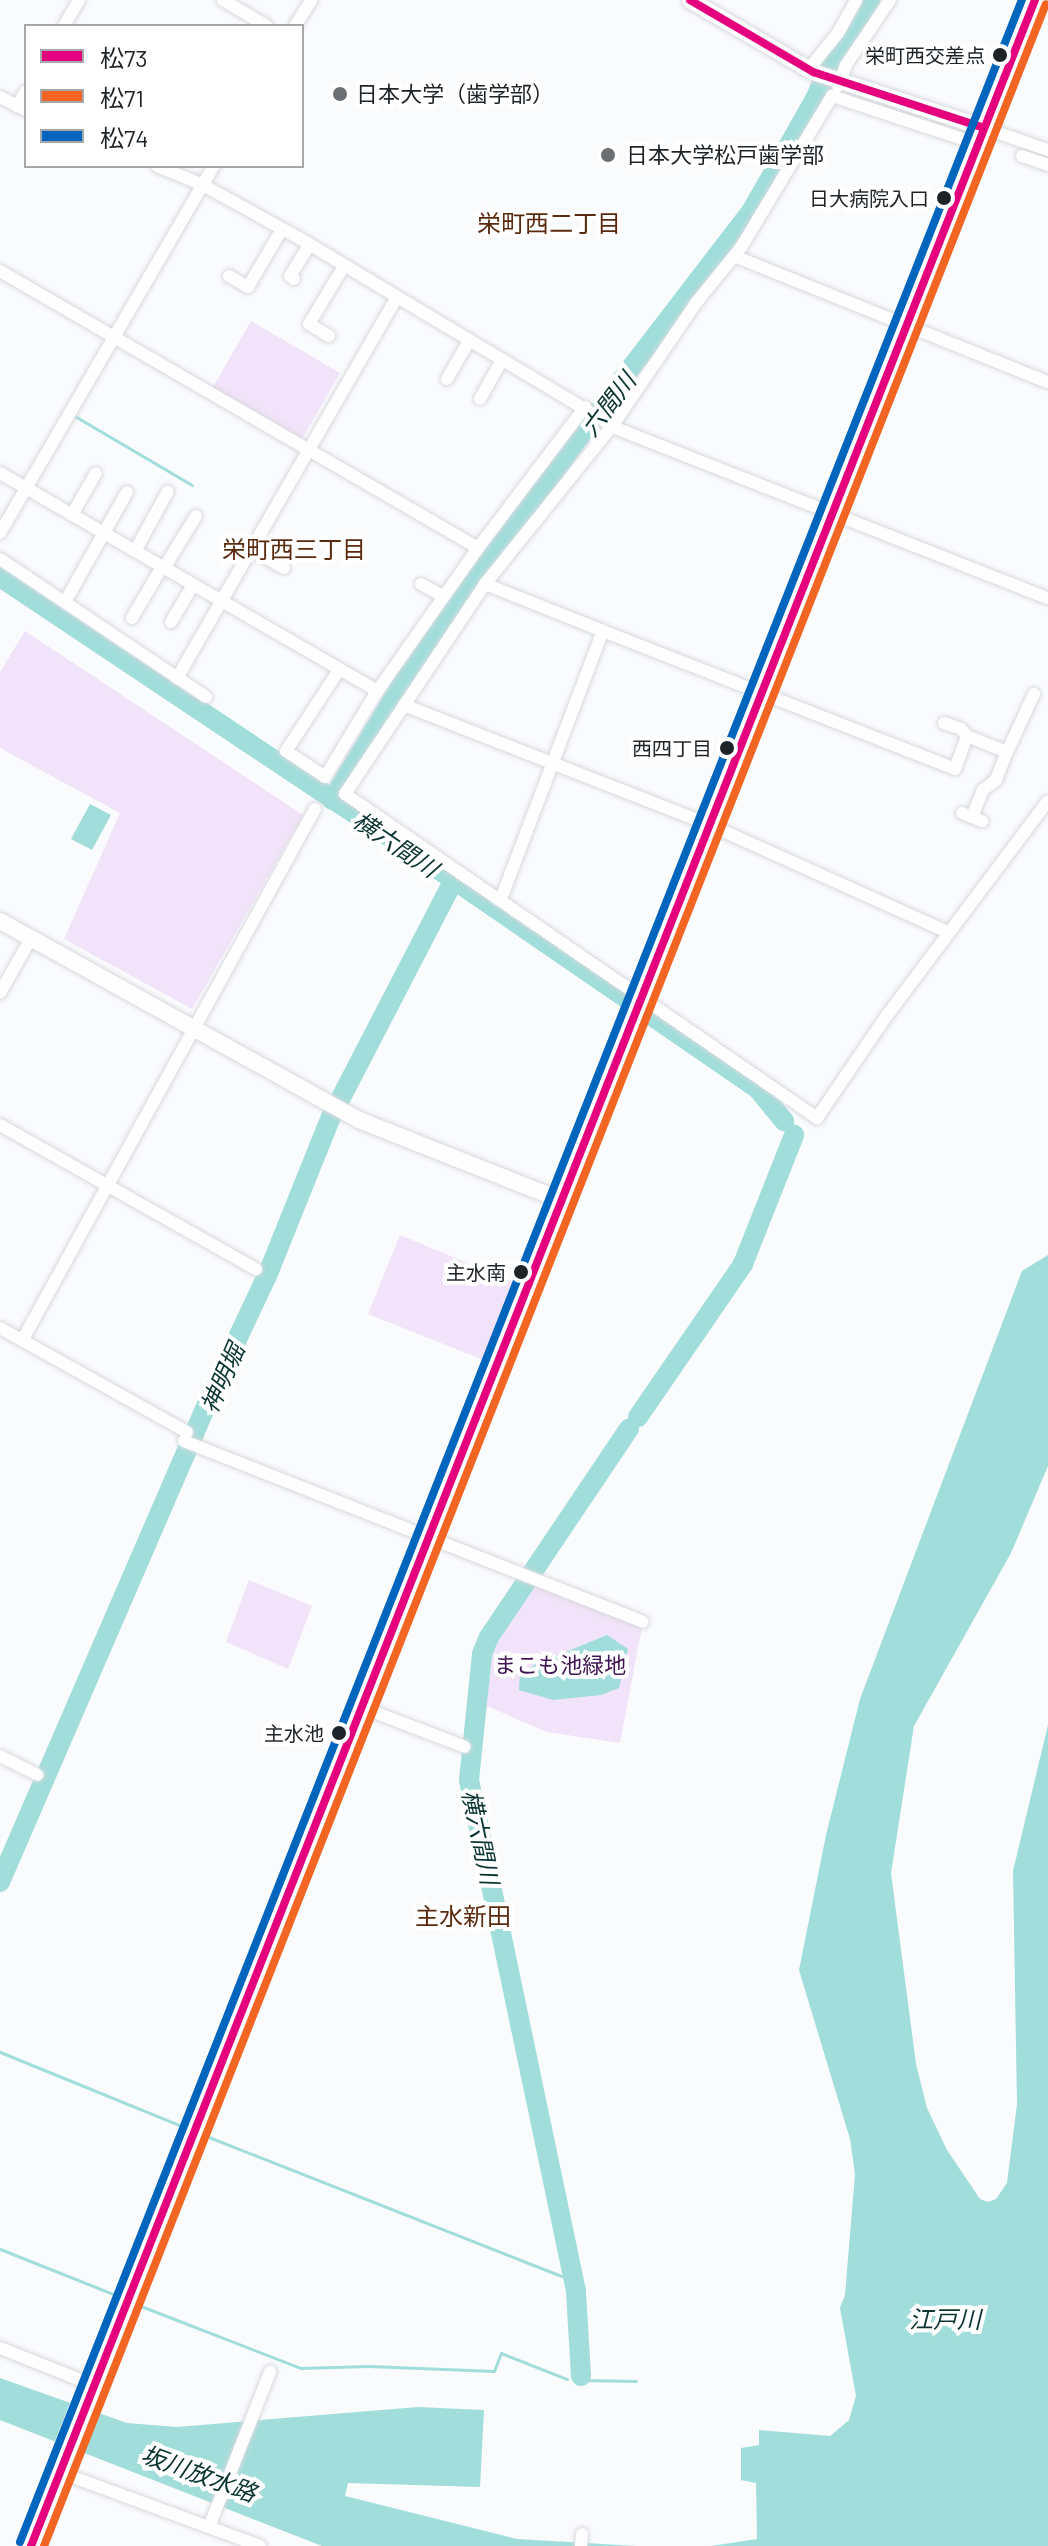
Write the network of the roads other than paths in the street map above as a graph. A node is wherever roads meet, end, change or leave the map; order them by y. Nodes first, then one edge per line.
1 (79, 0) edge
2 (224, 0) edge
3 (311, 0) edge
4 (690, 0) edge
5 (856, 0) edge
6 (890, 0) edge
7 (1035, 0) edge
8 (65, 24) edge
9 (264, 24) edge
10 (296, 24) edge
11 (810, 71) junction
12 (836, 87) junction
13 (0, 97) edge
14 (22, 108) edge
15 (981, 136) junction
16 (1048, 150) edge
17 (1022, 156) dead end
18 (1048, 165) edge
19 (162, 168) edge
20 (213, 168) edge
21 (203, 185) junction
22 (282, 229) junction
23 (309, 245) junction
24 (734, 256) junction
25 (344, 266) junction
26 (0, 271) edge
27 (229, 276) dead end
28 (294, 279) dead end
29 (396, 299) junction
30 (906, 327) junction
31 (113, 336) junction
32 (329, 336) dead end
33 (469, 341) junction
34 (502, 360) junction
35 (447, 379) dead end
36 (1048, 382) edge
37 (480, 399) dead end
38 (585, 407) junction
39 (612, 426) junction
40 (308, 450) junction
41 (0, 473) edge
42 (96, 473) dead end
43 (26, 488) junction
44 (168, 491) dead end
45 (127, 492) dead end
46 (833, 514) junction
47 (72, 515) junction
48 (196, 516) dead end
49 (0, 533) edge
50 (104, 533) junction
51 (478, 548) junction
52 (251, 549) junction
53 (135, 551) junction
54 (0, 559) edge
55 (163, 567) junction
56 (284, 568) dead end
57 (421, 584) dead end
58 (485, 584) junction
59 (193, 585) junction
60 (444, 597) junction
61 (1048, 598) edge
62 (221, 601) junction
63 (65, 602) junction
64 (132, 618) dead end
65 (171, 622) dead end
66 (603, 631) junction
67 (339, 670) junction
68 (177, 678) junction
69 (378, 691) junction
70 (762, 693) junction
71 (1034, 694) dead end
72 (206, 697) dead end
73 (404, 705) junction
74 (951, 722) dead end
75 (967, 736) junction
76 (1007, 752) junction
77 (553, 763) junction
78 (1048, 801) edge
79 (315, 809) dead end
80 (972, 817) dead end
81 (710, 826) junction
82 (501, 899) junction
83 (0, 921) edge
84 (948, 932) junction
85 (31, 938) junction
86 (0, 993) edge
87 (642, 998) junction
88 (194, 1029) junction
89 (0, 1125) edge
90 (107, 1186) junction
91 (561, 1200) junction
92 (256, 1269) dead end
93 (2, 1332) edge
94 (23, 1339) junction
95 (428, 1538) junction
96 (643, 1622) dead end
97 (361, 1707) junction
98 (465, 1747) dead end
99 (0, 1756) edge
100 (38, 1775) dead end
101 (0, 2348) edge
102 (270, 2372) dead end
103 (91, 2390) junction
104 (61, 2467) junction
105 (209, 2527) junction
106 (31, 2546) edge
107 (260, 2546) edge

1 - 8 street
2 - 9 street
3 - 10 street
4 - 11 street
5 - 11 street
6 - 12 street
7 - 15 main road
11 - 12 street
12 - 15 street
12 - 24 street
13 - 14 street
15 - 16 street
15 - 30 main road
17 - 18 street
19 - 21 street
20 - 21 street
21 - 22 street
21 - 31 street
22 - 23 street
22 - 27 street
23 - 25 street
23 - 28 street
24 - 30 street
24 - 39 street
25 - 29 street
25 - 32 street
26 - 31 street
29 - 33 street
29 - 40 street
30 - 36 street
30 - 46 main road
31 - 40 street
31 - 43 street
33 - 34 street
33 - 35 street
34 - 37 street
34 - 38 street
38 - 39 street
38 - 51 street
39 - 46 street
39 - 58 street
40 - 51 street
40 - 52 street
41 - 43 street
42 - 47 street
43 - 47 street
43 - 49 street
44 - 53 street
45 - 50 street
46 - 61 street
46 - 70 main road
47 - 50 street
48 - 55 street
50 - 53 street
50 - 63 street
51 - 60 street
52 - 56 street
52 - 62 street
53 - 55 street
54 - 63 street
55 - 59 street
55 - 64 street
57 - 60 street
58 - 66 street
58 - 73 street
59 - 62 street
59 - 65 street
60 - 69 street
62 - 67 street
62 - 68 street
63 - 68 street
66 - 70 street
66 - 77 street
67 - 69 street
67 - 69 street
68 - 72 street
70 - 75 street
70 - 81 main road
71 - 76 street
73 - 77 street
73 - 82 street
74 - 75 street
75 - 76 street
76 - 80 street
77 - 81 street
77 - 82 street
78 - 84 street
79 - 88 street
81 - 84 street
81 - 87 main road
82 - 87 street
83 - 85 street
84 - 87 street
85 - 86 street
85 - 88 street
87 - 91 main road
88 - 90 street
88 - 91 street
89 - 90 street
90 - 92 street
90 - 94 street
91 - 95 main road
93 - 94 street
94 - 95 street
95 - 96 street
95 - 97 main road
97 - 98 street
97 - 103 main road
99 - 100 street
101 - 103 street
102 - 105 street
103 - 104 main road
104 - 105 street
104 - 106 main road
105 - 107 street

